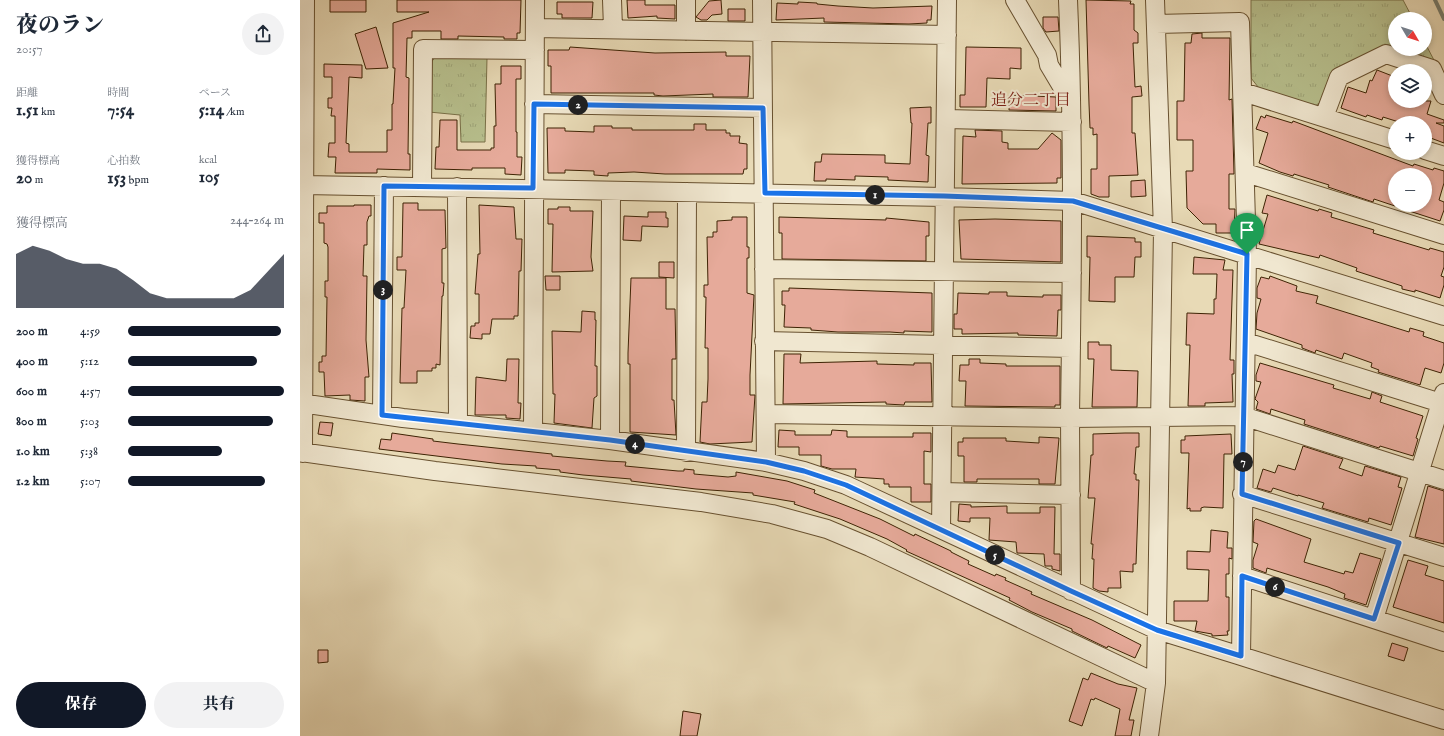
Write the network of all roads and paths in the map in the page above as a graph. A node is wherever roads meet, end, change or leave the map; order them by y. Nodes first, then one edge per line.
1 (305, 0) edge
2 (535, 0) edge
3 (612, 0) edge
4 (686, 0) edge
5 (762, 0) edge
6 (947, 0) edge
7 (1015, 0) edge
8 (1068, 0) edge
9 (1155, 0) edge
10 (1156, 24) junction
11 (535, 28) junction
12 (613, 28) junction
13 (686, 31) junction
14 (762, 32) junction
15 (947, 35) junction
16 (535, 50) junction
17 (302, 61) edge
18 (1243, 92) junction
19 (1444, 95) edge
20 (534, 104) junction
21 (1073, 104) junction
22 (763, 108) junction
23 (1324, 117) junction
24 (947, 119) junction
25 (1072, 122) junction
26 (302, 134) edge
27 (1388, 138) edge
28 (1432, 152) edge
29 (1444, 156) edge
30 (1246, 174) junction
31 (304, 185) junction
32 (384, 186) junction
33 (422, 187) junction
34 (457, 187) junction
35 (533, 188) junction
36 (611, 191) junction
37 (687, 192) junction
38 (765, 193) junction
39 (944, 196) junction
40 (1073, 201) junction
41 (1163, 230) junction
42 (1444, 235) edge
43 (302, 253) edge
44 (1247, 254) junction
45 (764, 269) junction
46 (943, 273) junction
47 (1072, 274) junction
48 (302, 298) edge
49 (1444, 316) edge
50 (764, 341) junction
51 (1246, 342) junction
52 (943, 344) junction
53 (302, 346) edge
54 (1071, 348) junction
55 (1443, 400) edge
56 (302, 404) edge
57 (766, 414) junction
58 (382, 415) junction
59 (941, 416) junction
60 (1160, 416) junction
61 (1243, 416) junction
62 (1070, 418) junction
63 (458, 424) junction
64 (532, 432) junction
65 (610, 440) junction
66 (301, 452) edge
67 (686, 452) junction
68 (766, 462) junction
69 (1420, 473) junction
70 (1444, 480) edge
71 (942, 492) junction
72 (1242, 494) junction
73 (1071, 495) junction
74 (941, 529) junction
75 (1399, 543) junction
76 (1444, 557) edge
77 (1242, 576) junction
78 (1071, 591) junction
79 (1374, 619) junction
80 (1157, 630) junction
81 (1444, 642) edge
82 (1241, 656) junction
83 (1156, 683) junction
84 (1444, 720) edge
85 (1149, 736) edge

1 - 17 street
2 - 11 street
3 - 12 street
4 - 13 street
5 - 14 street
6 - 15 street
7 - 21 street
8 - 21 street
9 - 10 street
10 - 18 street
10 - 41 street
11 - 12 street
11 - 16 street
12 - 13 street
13 - 14 street
14 - 15 street
14 - 22 street
15 - 24 street
16 - 20 street
16 - 33 street
17 - 26 street
18 - 23 street
18 - 30 street
19 - 23 street
20 - 22 street
20 - 35 street
21 - 25 street
22 - 38 street
23 - 27 street
24 - 25 street
24 - 39 street
25 - 40 street
26 - 31 street
28 - 29 street
30 - 42 street
30 - 44 street
31 - 32 street
31 - 43 street
32 - 33 street
32 - 58 street
33 - 34 street
34 - 35 street
34 - 63 street
35 - 36 street
35 - 64 street
36 - 37 street
36 - 65 street
37 - 38 street
37 - 67 street
38 - 39 street
38 - 45 street
39 - 40 street
39 - 46 street
40 - 41 street
40 - 47 street
41 - 44 street
41 - 60 street
43 - 48 street
44 - 49 street
44 - 51 street
45 - 46 street
45 - 50 street
46 - 47 street
46 - 52 street
47 - 54 street
48 - 53 street
50 - 52 street
50 - 57 street
51 - 55 street
51 - 61 street
52 - 54 street
52 - 59 street
53 - 56 street
54 - 62 street
55 - 69 street
56 - 58 street
56 - 66 street
57 - 59 street
57 - 68 street
58 - 63 street
59 - 62 street
59 - 71 street
60 - 61 street
60 - 62 street
60 - 80 street
61 - 69 street
61 - 72 street
62 - 73 street
63 - 64 street
64 - 65 street
65 - 67 street
66 - 83 street
67 - 68 street
68 - 74 street
69 - 70 street
69 - 75 street
71 - 73 street
71 - 74 street
72 - 75 street
72 - 77 street
73 - 78 street
74 - 78 street
75 - 76 street
75 - 79 street
77 - 79 street
77 - 82 street
78 - 80 street
79 - 81 street
80 - 82 street
80 - 83 street
82 - 84 street
83 - 85 street

